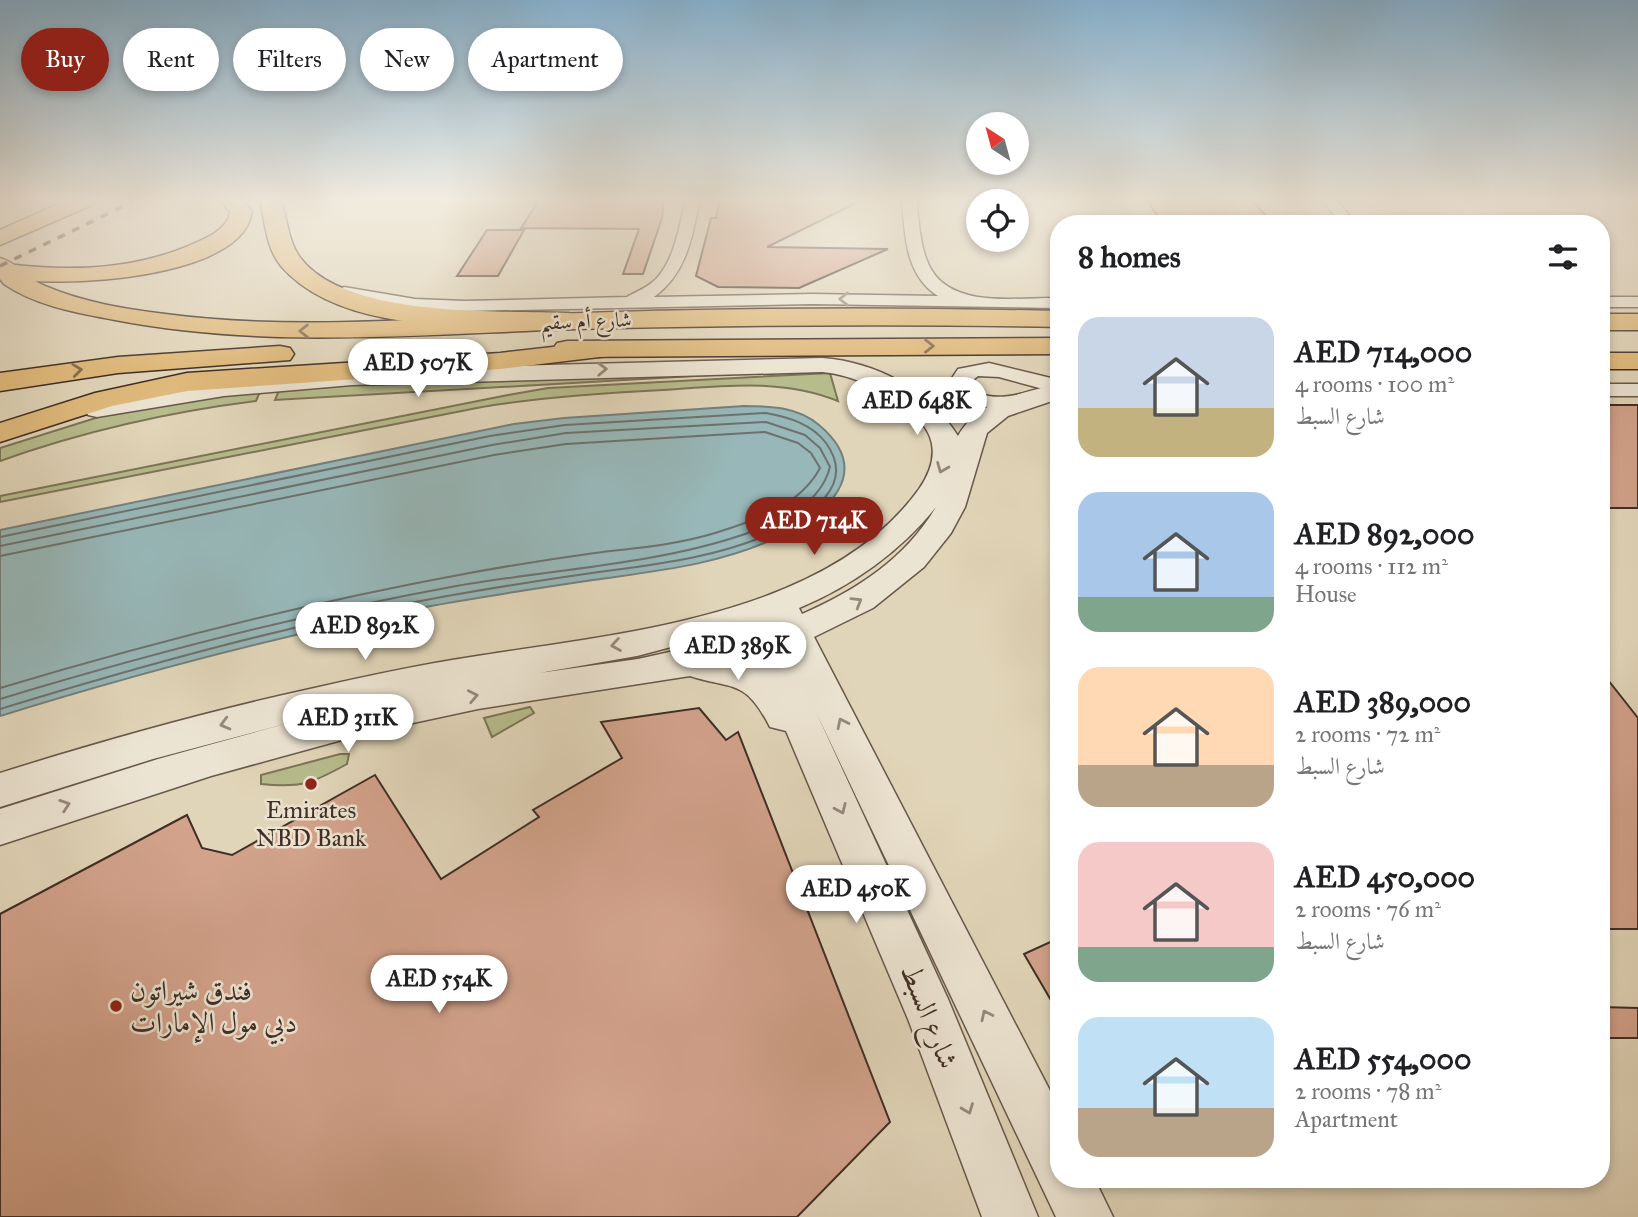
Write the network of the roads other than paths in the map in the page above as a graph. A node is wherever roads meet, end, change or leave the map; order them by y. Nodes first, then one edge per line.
1 (180, 257) edge
2 (289, 257) edge
3 (676, 257) edge
4 (918, 257) edge
5 (3, 268) edge
6 (920, 272) junction
7 (670, 277) junction
8 (319, 284) junction
9 (873, 299) junction
10 (707, 301) junction
11 (965, 301) junction
12 (0, 302) edge
13 (628, 302) junction
14 (1610, 302) edge
15 (1638, 302) edge
16 (1050, 303) edge
17 (92, 308) junction
18 (1050, 320) edge
19 (568, 321) junction
20 (1610, 322) edge
21 (1638, 322) edge
22 (1050, 346) edge
23 (1610, 347) edge
24 (1638, 348) edge
25 (606, 349) junction
26 (1610, 360) edge
27 (1638, 362) edge
28 (3, 381) edge
29 (1610, 390) edge
30 (1638, 390) edge
31 (1050, 393) edge
32 (0, 433) edge
33 (774, 623) junction
34 (692, 664) junction
35 (820, 762) junction
36 (0, 790) edge
37 (0, 827) edge
38 (1050, 1147) edge
39 (1070, 1188) edge
40 (1010, 1217) edge
41 (1084, 1217) edge

1 - 5 main road
2 - 8 main road
3 - 7 street
4 - 6 street
5 - 17 main road, شارع أم سقيم
6 - 9 street
6 - 11 street
7 - 10 street
7 - 13 street
8 - 13 street
8 - 19 main road
9 -> 10 street
9 - 11 street
10 - 13 street
11 - 16 street
12 - 17 main road
14 - 15 street
19 -> 17 main road, شارع أم سقيم
18 - 19 main road, شارع أم سقيم
20 - 21 main road
25 -> 22 main road, شارع أم سقيم
23 - 24 main road
28 -> 25 main road, شارع أم سقيم
25 - 32 main road
26 - 27 main road
29 - 30 street
33 -> 31 street
32 -> 33 street
33 - 34 street
33 - 35 street, شارع السبط
33 -> 36 street
38 -> 33 street, شارع السبط
34 - 35 street
37 -> 34 street
35 -> 40 street, شارع السبط
39 - 41 street

